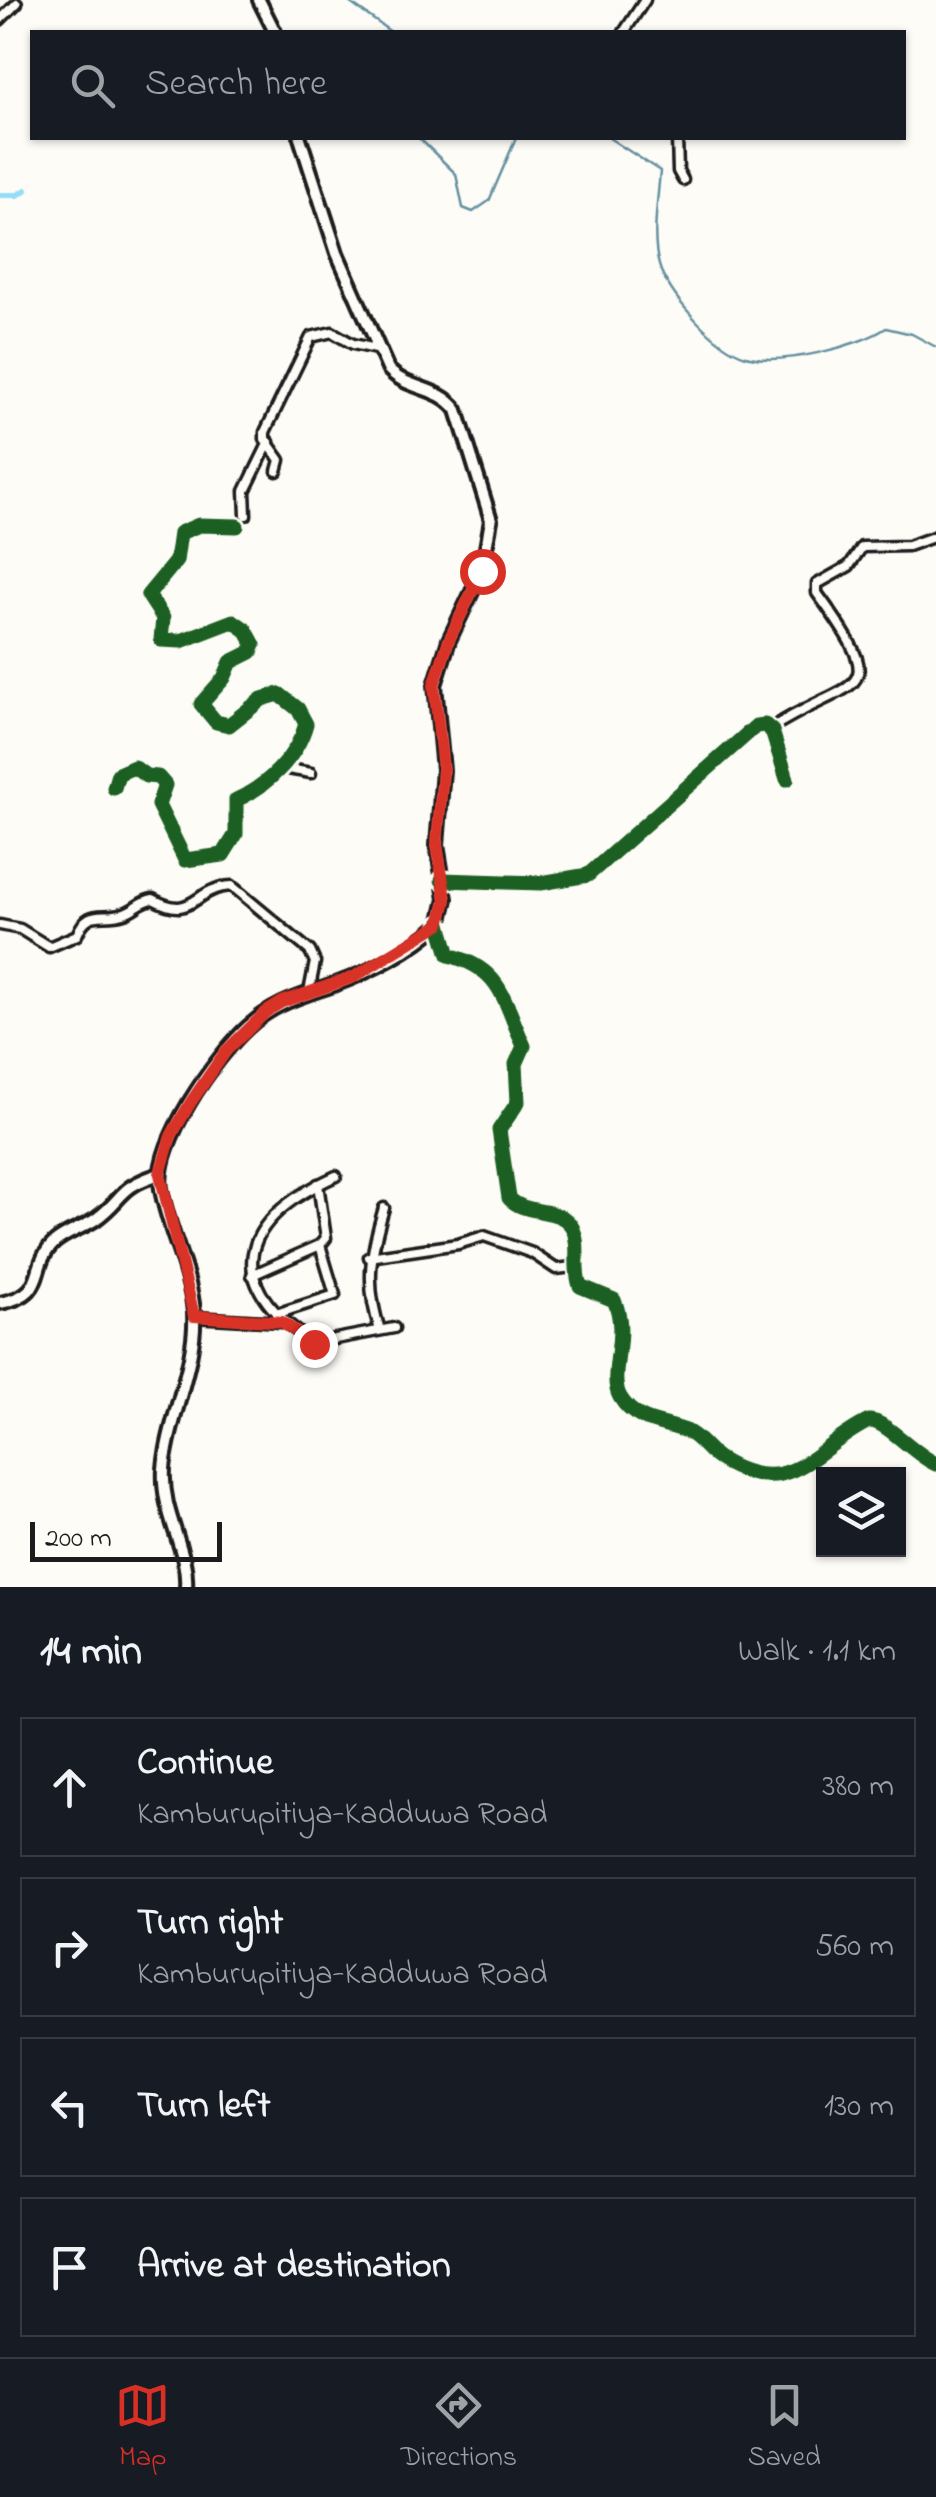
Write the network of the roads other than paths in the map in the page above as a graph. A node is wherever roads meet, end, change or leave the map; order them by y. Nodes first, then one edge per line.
1 (259, 0) edge
2 (645, 0) edge
3 (17, 1) edge
4 (0, 20) edge
5 (273, 30) edge
6 (625, 30) edge
7 (301, 140) edge
8 (678, 140) edge
9 (683, 180) dead end
10 (376, 349) junction
11 (269, 442) junction
12 (277, 471) dead end
13 (246, 514) dead end
14 (236, 526) dead end
15 (936, 536) edge
16 (770, 729) junction
17 (282, 768) junction
18 (311, 774) dead end
19 (787, 779) dead end
20 (114, 788) dead end
21 (442, 880) junction
22 (440, 924) junction
23 (0, 925) edge
24 (308, 992) junction
25 (160, 1174) junction
26 (336, 1176) dead end
27 (318, 1184) junction
28 (384, 1208) dead end
29 (320, 1245) junction
30 (369, 1256) junction
31 (573, 1267) junction
32 (252, 1276) junction
33 (0, 1302) edge
34 (194, 1316) junction
35 (279, 1318) junction
36 (394, 1328) dead end
37 (380, 1330) junction
38 (936, 1464) edge
39 (186, 1587) edge

1 - 5 main road
2 - 6 street
3 - 4 street
7 - 10 main road
8 - 9 street
10 - 11 street
10 - 21 main road
11 - 12 street
11 - 13 street
14 - 17 street
15 - 16 street
16 - 19 street
16 - 21 street
17 - 18 street
17 - 20 street
21 - 22 main road
22 - 24 main road
22 - 31 street
23 - 24 street
24 - 25 main road
25 - 33 main road
25 - 34 main road
26 - 27 street
27 - 29 street
27 - 32 street
28 - 30 street
29 - 32 street
29 - 35 street
30 - 31 street
30 - 37 street
31 - 38 street
32 - 35 street
34 - 35 street
34 - 39 main road
35 - 37 street
36 - 37 street

